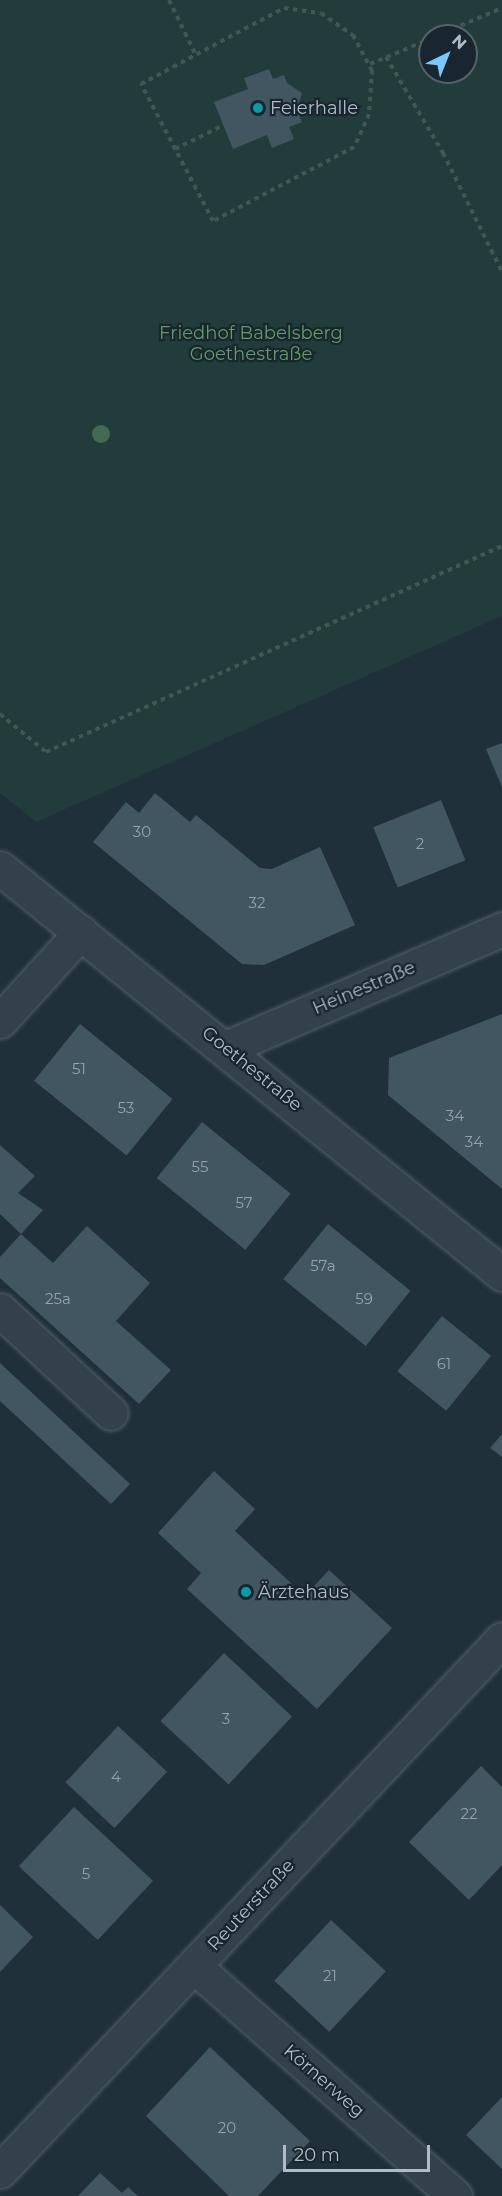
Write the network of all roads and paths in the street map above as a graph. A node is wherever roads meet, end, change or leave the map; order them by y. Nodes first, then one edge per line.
1 (170, 0) edge
2 (502, 8) edge
3 (464, 24) edge
4 (418, 44) edge
5 (196, 55) junction
6 (386, 57) junction
7 (370, 64) junction
8 (224, 126) dead end
9 (175, 149) junction
10 (502, 272) edge
11 (502, 546) edge
12 (0, 714) edge
13 (0, 868) edge
14 (502, 929) edge
15 (81, 932) junction
16 (0, 1021) edge
17 (226, 1048) junction
18 (502, 1274) edge
19 (0, 1310) edge
20 (111, 1413) dead end
21 (502, 1639) edge
22 (194, 1966) junction
23 (0, 2171) edge
24 (455, 2196) edge

1 - 5 path
2 - 3 path
4 - 6 path
5 - 7 path
5 - 9 path
6 - 7 path
6 - 10 path
7 - 9 path
8 - 9 path
11 - 12 path
13 - 15 street, Goethestraße
14 - 17 street, Heinestraße
15 - 16 street
15 - 17 street, Goethestraße
17 - 18 street, Goethestraße
19 - 20 street
21 - 22 street, Reuterstraße
22 - 23 street, Reuterstraße
22 - 24 street, Körnerweg

